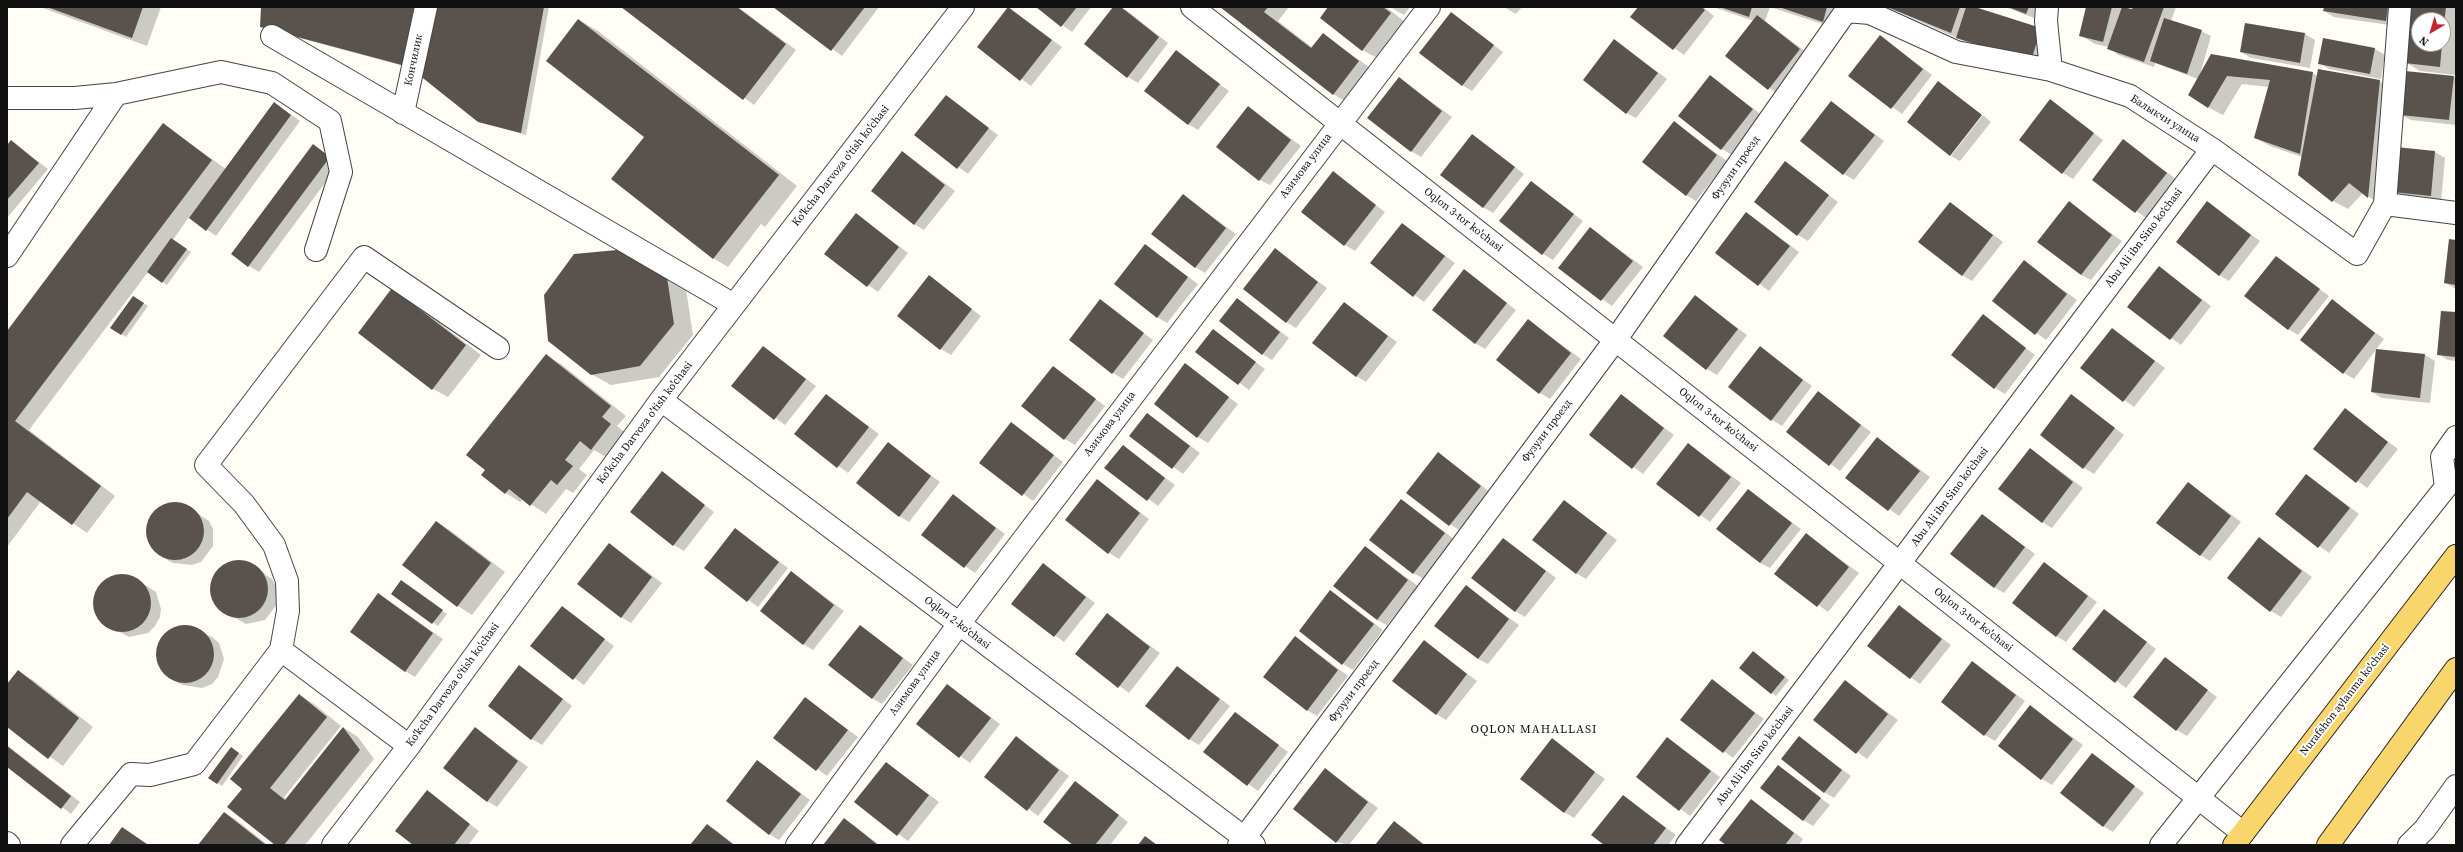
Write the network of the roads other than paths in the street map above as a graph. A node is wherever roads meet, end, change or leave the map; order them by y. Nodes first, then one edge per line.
1 (426, 7) edge
2 (1192, 7) edge
3 (1429, 7) edge
4 (2047, 7) edge
5 (2400, 7) edge
6 (958, 9) edge
7 (1846, 11) joint
8 (272, 36) dead end
9 (2051, 70) junction
10 (116, 94) junction
11 (7, 98) edge
12 (403, 112) junction
13 (1339, 122) junction
14 (2212, 149) junction
15 (2386, 204) junction
16 (2456, 213) edge
17 (316, 250) dead end
18 (7, 256) edge
19 (734, 305) junction
20 (1616, 339) junction
21 (498, 348) dead end
22 (661, 400) junction
23 (2456, 438) edge
24 (2456, 556) edge
25 (1900, 563) junction
26 (959, 624) junction
27 (281, 650) junction
28 (2456, 669) edge
29 (409, 746) junction
30 (2456, 786) edge
31 (2198, 797) junction
32 (2239, 839) edge
33 (1246, 843) edge
34 (72, 845) edge
35 (333, 845) edge
36 (797, 845) edge
37 (1687, 845) edge
38 (2161, 845) edge
39 (2328, 845) edge
40 (2409, 845) edge

1 - 12 street, Кончилик
2 - 13 street, Oqlon 3-tor ko'chasi
3 - 13 street, Азимова улица
4 - 9 street
5 - 15 street, Балыкчи улица
6 - 19 street, Ko'kcha Darvoza o'tish ko'chasi
7 - 9 street, Балыкчи улица
7 - 20 street, Фузули проезд
8 - 12 street
9 - 14 street, Балыкчи улица
10 - 11 street
10 - 17 street
10 - 18 street
12 - 19 street
13 - 20 street, Oqlon 3-tor ko'chasi
13 - 26 street, Азимова улица
14 - 15 street, Балыкчи улица
14 - 25 street, Abu Ali ibn Sino koʻchasi
15 - 16 street
19 - 22 street, Ko'kcha Darvoza o'tish ko'chasi
20 - 25 street, Oqlon 3-tor ko'chasi
20 - 33 street, Фузули проезд
21 - 27 street
22 - 26 street, Oqlon 2-ko‘chasi
22 - 29 street, Ko'kcha Darvoza o'tish ko'chasi
23 - 31 street
24 - 32 main road, Nurafshon aylanma ko'chasi
25 - 31 street, Oqlon 3-tor ko'chasi
25 - 37 street, Abu Ali ibn Sino koʻchasi
26 - 33 street, Oqlon 2-ko‘chasi
26 - 36 street, Азимова улица
27 - 29 street
27 - 34 street
28 - 39 main road
29 - 35 street, Ko'kcha Darvoza o'tish ko'chasi
30 - 40 street
31 - 32 street, Oqlon 3-tor ko'chasi
31 - 38 street

